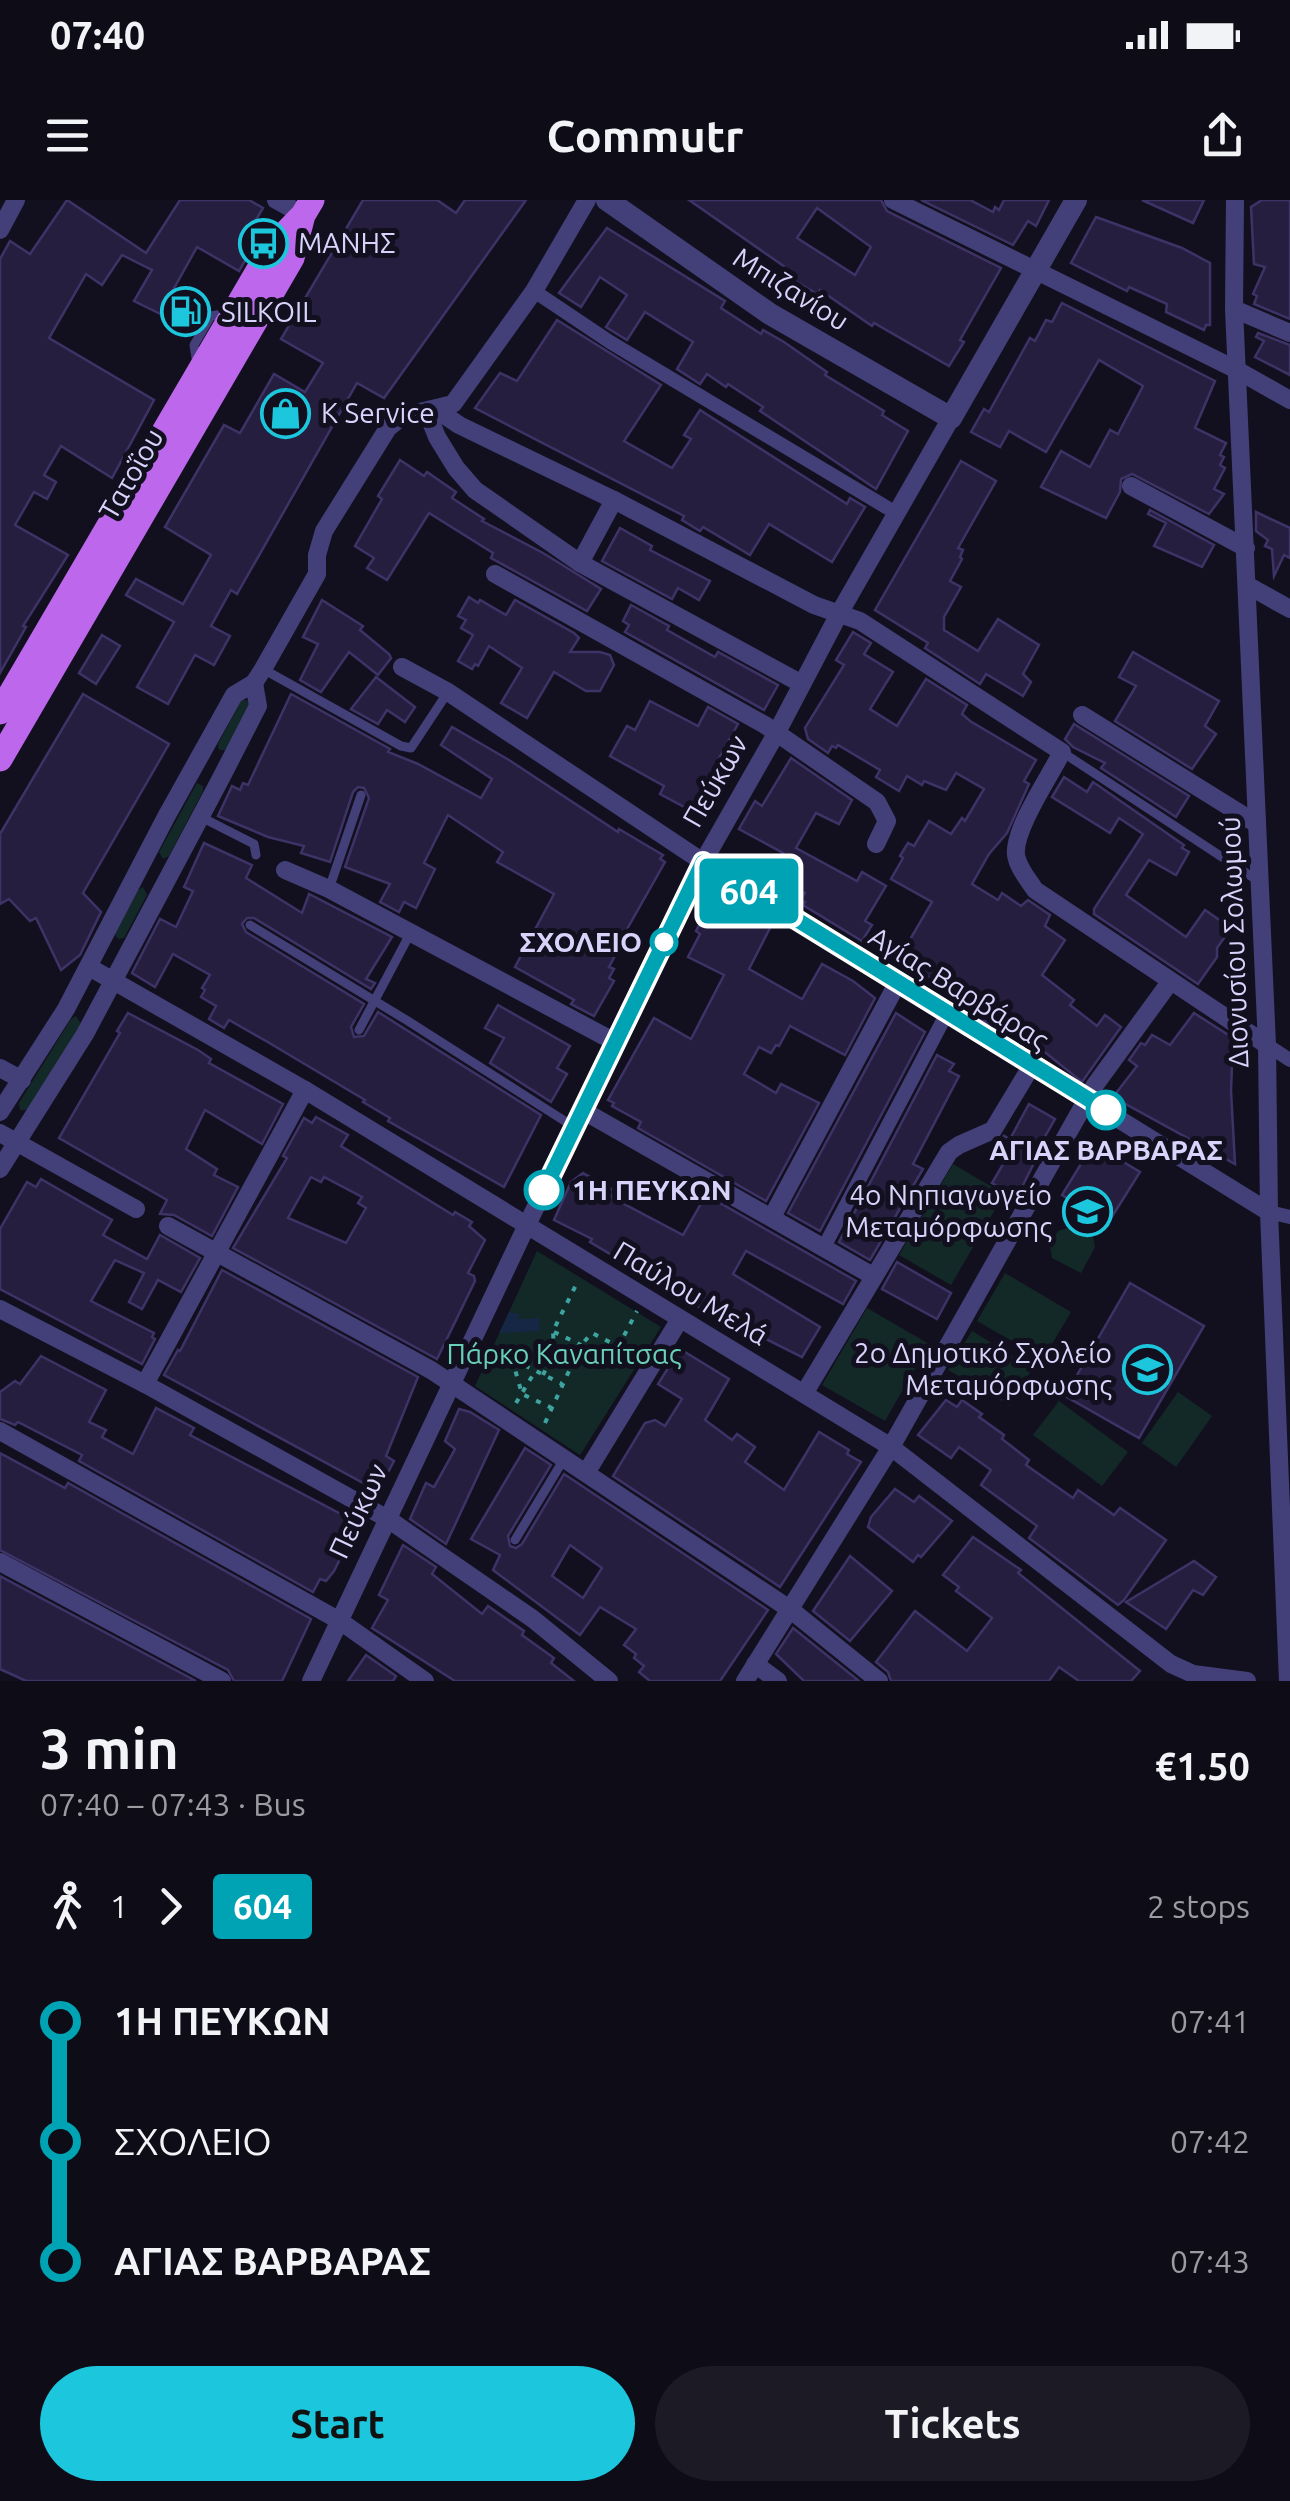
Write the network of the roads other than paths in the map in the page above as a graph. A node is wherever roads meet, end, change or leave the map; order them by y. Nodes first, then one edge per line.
1 (16, 200) edge
2 (276, 200) edge
3 (587, 200) edge
4 (607, 200) edge
5 (893, 200) edge
6 (1076, 200) edge
7 (1235, 200) edge
8 (307, 207) edge
9 (0, 230) edge
10 (1036, 270) junction
11 (534, 292) junction
12 (1234, 308) junction
13 (1290, 333) edge
14 (1237, 370) junction
15 (1290, 400) edge
16 (432, 411) junction
17 (951, 418) junction
18 (1131, 486) dead end
19 (614, 500) junction
20 (896, 513) junction
21 (1246, 548) junction
22 (580, 563) junction
23 (495, 574) dead end
24 (1248, 585) junction
25 (1290, 609) edge
26 (840, 612) junction
27 (402, 667) dead end
28 (259, 676) junction
29 (802, 684) junction
30 (448, 692) junction
31 (0, 712) edge
32 (1082, 715) dead end
33 (777, 732) junction
34 (1062, 752) junction
35 (0, 759) edge
36 (194, 766) junction
37 (220, 780) junction
38 (361, 795) dead end
39 (199, 816) junction
40 (1257, 824) junction
41 (876, 844) dead end
42 (256, 855) dead end
43 (703, 862) junction
44 (142, 864) junction
45 (285, 870) dead end
46 (167, 880) junction
47 (1260, 882) junction
48 (328, 889) junction
49 (250, 926) dead end
50 (412, 932) junction
51 (89, 967) junction
52 (113, 980) junction
53 (898, 982) junction
54 (1170, 982) junction
55 (375, 1001) junction
56 (947, 1013) junction
57 (359, 1030) dead end
58 (616, 1042) junction
59 (1267, 1045) junction
60 (1290, 1060) edge
61 (1032, 1065) junction
62 (0, 1068) edge
63 (22, 1080) junction
64 (305, 1090) junction
65 (1089, 1100) junction
66 (0, 1112) edge
67 (578, 1118) junction
68 (8, 1138) edge
69 (0, 1169) edge
70 (136, 1209) dead end
71 (1270, 1212) junction
72 (772, 1217) junction
73 (1290, 1217) edge
74 (168, 1226) dead end
75 (526, 1227) junction
76 (824, 1246) junction
77 (218, 1254) junction
78 (873, 1276) junction
79 (0, 1309) edge
80 (680, 1319) junction
81 (145, 1384) junction
82 (451, 1384) junction
83 (1284, 1385) edge
84 (804, 1392) junction
85 (0, 1431) edge
86 (891, 1446) junction
87 (564, 1459) junction
88 (586, 1473) junction
89 (388, 1519) junction
90 (516, 1540) dead end
91 (0, 1562) edge
92 (791, 1610) junction
93 (340, 1620) junction
94 (756, 1664) junction
95 (1166, 1673) edge
96 (1289, 1680) edge
97 (222, 1681) edge
98 (311, 1681) edge
99 (425, 1681) edge
100 (610, 1681) edge
101 (745, 1681) edge
102 (778, 1681) edge
103 (879, 1681) edge
104 (1247, 1681) edge
105 (1278, 1681) edge

1 - 9 street
2 - 8 street
3 - 11 street
4 - 17 street, Μπιζανίου
5 - 10 street
6 - 10 street, Πεύκων
7 - 12 street, Διονυσίου Σολωμού
8 - 31 main road, Τατοΐου
8 - 35 main road, Τατοΐου
10 - 14 street
10 - 17 street, Πεύκων
11 - 16 street
11 - 20 street
12 - 13 street
12 - 14 street, Διονυσίου Σολωμού
14 - 15 street
14 - 21 street, Διονυσίου Σολωμού
16 - 19 street
16 - 22 street
16 - 28 street
17 - 20 street, Πεύκων
18 - 21 street
19 - 22 street
19 - 26 street
20 - 26 street, Πεύκων
21 - 24 street, Διονυσίου Σολωμού
22 - 29 street
23 - 33 street
24 - 25 street
24 - 40 street, Διονυσίου Σολωμού
26 - 29 street, Πεύκων
26 - 34 street
27 - 30 street, Αγίας Βαρβάρας
28 - 30 lane
28 - 36 street
28 - 37 street
29 - 33 street, Πεύκων
30 - 43 street, Αγίας Βαρβάρας
32 - 40 street
33 - 41 street
33 - 43 street, Πεύκων
34 - 47 lane
34 - 54 street
36 - 37 street
36 - 44 street
37 - 39 street
38 - 48 lane
39 - 42 lane
39 - 46 street
40 - 47 street, Διονυσίου Σολωμού
43 - 53 street, Αγίας Βαρβάρας
43 - 58 street, Πεύκων
44 - 46 street
44 - 51 street
45 - 48 street
46 - 52 street
47 - 59 street, Διονυσίου Σολωμού
48 - 50 street
49 - 55 lane
50 - 55 lane
50 - 58 street
51 - 52 street, Παύλου Μελά
51 - 63 street
52 - 64 street, Παύλου Μελά
52 - 68 street
53 - 56 street, Αγίας Βαρβάρας
53 - 72 street
54 - 59 street
54 - 65 street
55 - 57 lane
55 - 67 lane
56 - 61 street, Αγίας Βαρβάρας
56 - 76 street
58 - 67 street, Πεύκων
59 - 60 street
59 - 71 street, Διονυσίου Σολωμού
61 - 65 street, Αγίας Βαρβάρας
61 - 78 street
62 - 63 street
63 - 66 street
64 - 75 street, Παύλου Μελά
64 - 77 street
65 - 71 street, Αγίας Βαρβάρας
65 - 86 street
67 - 72 street
67 - 75 street, Πεύκων
68 - 69 street
68 - 70 street
71 - 73 street, Αγίας Βαρβάρας
71 - 83 street, Διονυσίου Σολωμού
72 - 76 street
74 - 77 street
75 - 80 street, Παύλου Μελά
75 - 82 street, Πεύκων
76 - 78 street
77 - 81 street
77 - 82 street
78 - 84 street
79 - 81 street
80 - 84 street, Παύλου Μελά
80 - 88 street
81 - 89 street
82 - 87 street
82 - 89 street, Πεύκων
83 - 96 street, Διονυσίου Σολωμού
84 - 86 street, Παύλου Μελά
85 - 93 street
86 - 92 street
86 - 95 street, Παύλου Μελά
87 - 88 street
87 - 90 lane
88 - 92 street
89 - 93 street, Πεύκων
89 - 100 street
91 - 97 street
92 - 94 street
92 - 103 street
93 - 98 street, Πεύκων
93 - 99 street
94 - 101 street
94 - 102 street
95 - 104 street, Παύλου Μελά
96 - 105 street

